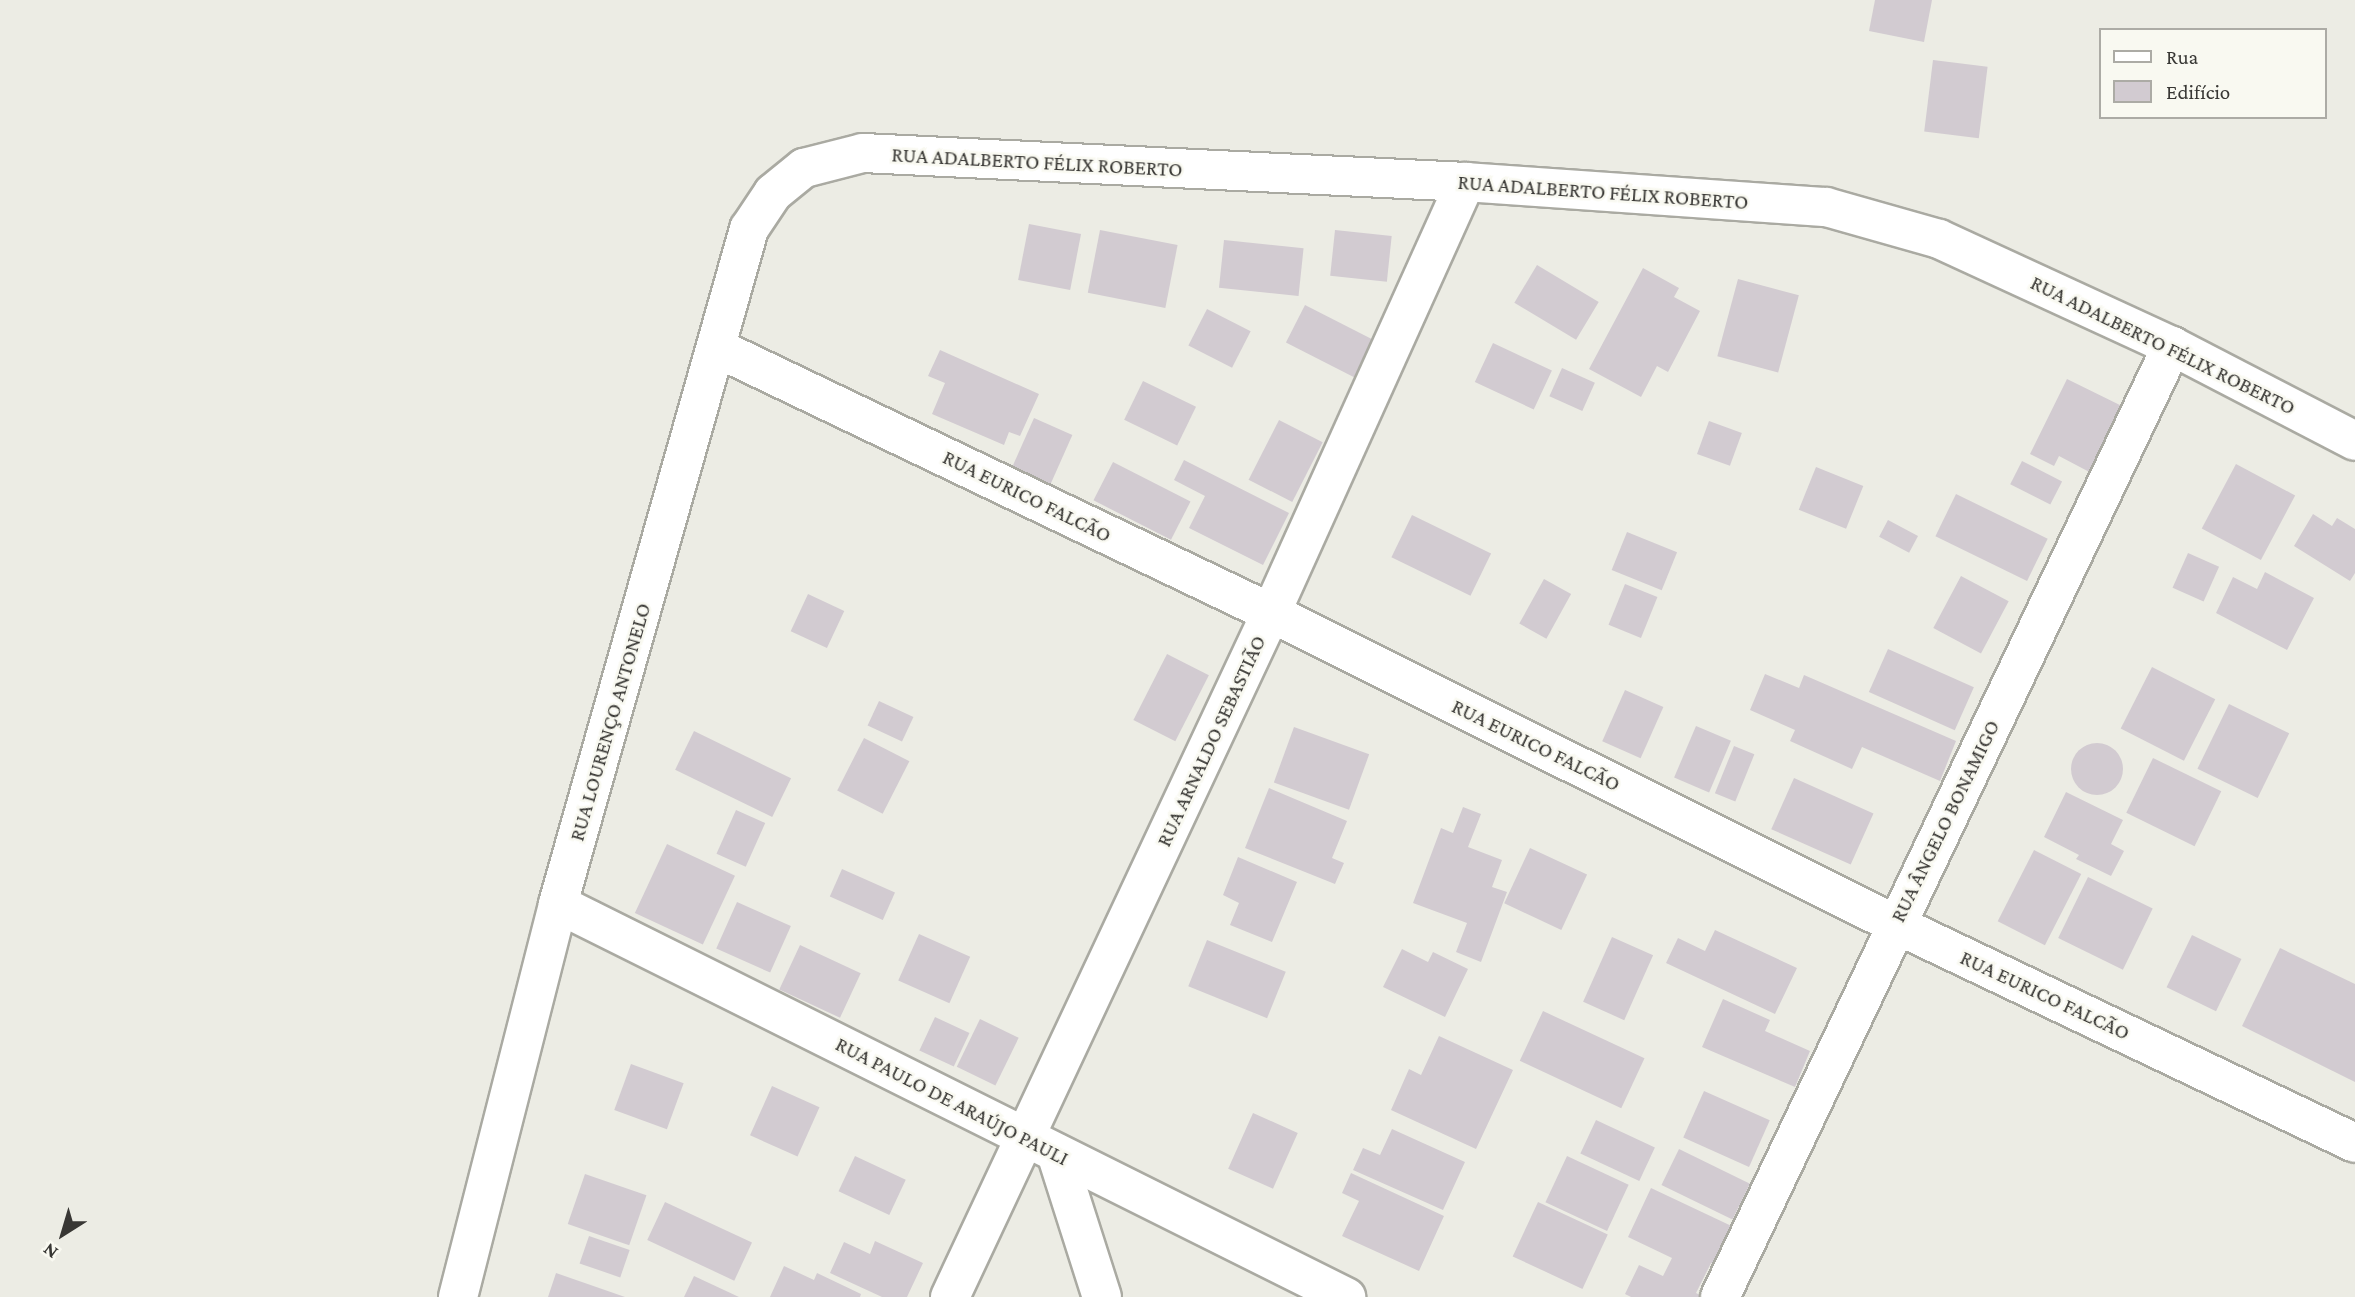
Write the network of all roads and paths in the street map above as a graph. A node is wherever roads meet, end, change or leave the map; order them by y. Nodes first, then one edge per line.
1 (804, 168) joint
2 (1466, 182) junction
3 (2172, 346) junction
4 (717, 348) junction
5 (2355, 440) edge
6 (1271, 613) junction
7 (558, 904) junction
8 (1895, 924) junction
9 (2355, 1143) edge
10 (1041, 1145) junction
11 (457, 1297) edge
12 (950, 1297) edge
13 (1102, 1297) edge
14 (1346, 1297) edge
15 (1720, 1297) edge

1 - 2 street, RUA ADALBERTO FÉLIX ROBERTO
1 - 4 street, RUA LOURENÇO ANTONELO
2 - 3 street, RUA ADALBERTO FÉLIX ROBERTO
2 - 6 street, RUA ARNALDO SEBASTIÃO
3 - 5 street, RUA ADALBERTO FÉLIX ROBERTO
3 - 8 street, RUA ÂNGELO BONAMIGO
4 - 6 street, RUA EURICO FALCÃO
4 - 7 street, RUA LOURENÇO ANTONELO
6 - 8 street, RUA EURICO FALCÃO
6 - 10 street, RUA ARNALDO SEBASTIÃO
7 - 10 street, RUA PAULO DE ARAÚJO PAULI
7 - 11 street, RUA LOURENÇO ANTONELO
8 - 9 street, RUA EURICO FALCÃO
8 - 15 street, RUA ÂNGELO BONAMIGO
10 - 12 street, RUA ARNALDO SEBASTIÃO
10 - 13 street
10 - 14 street, RUA PAULO DE ARAÚJO PAULI

